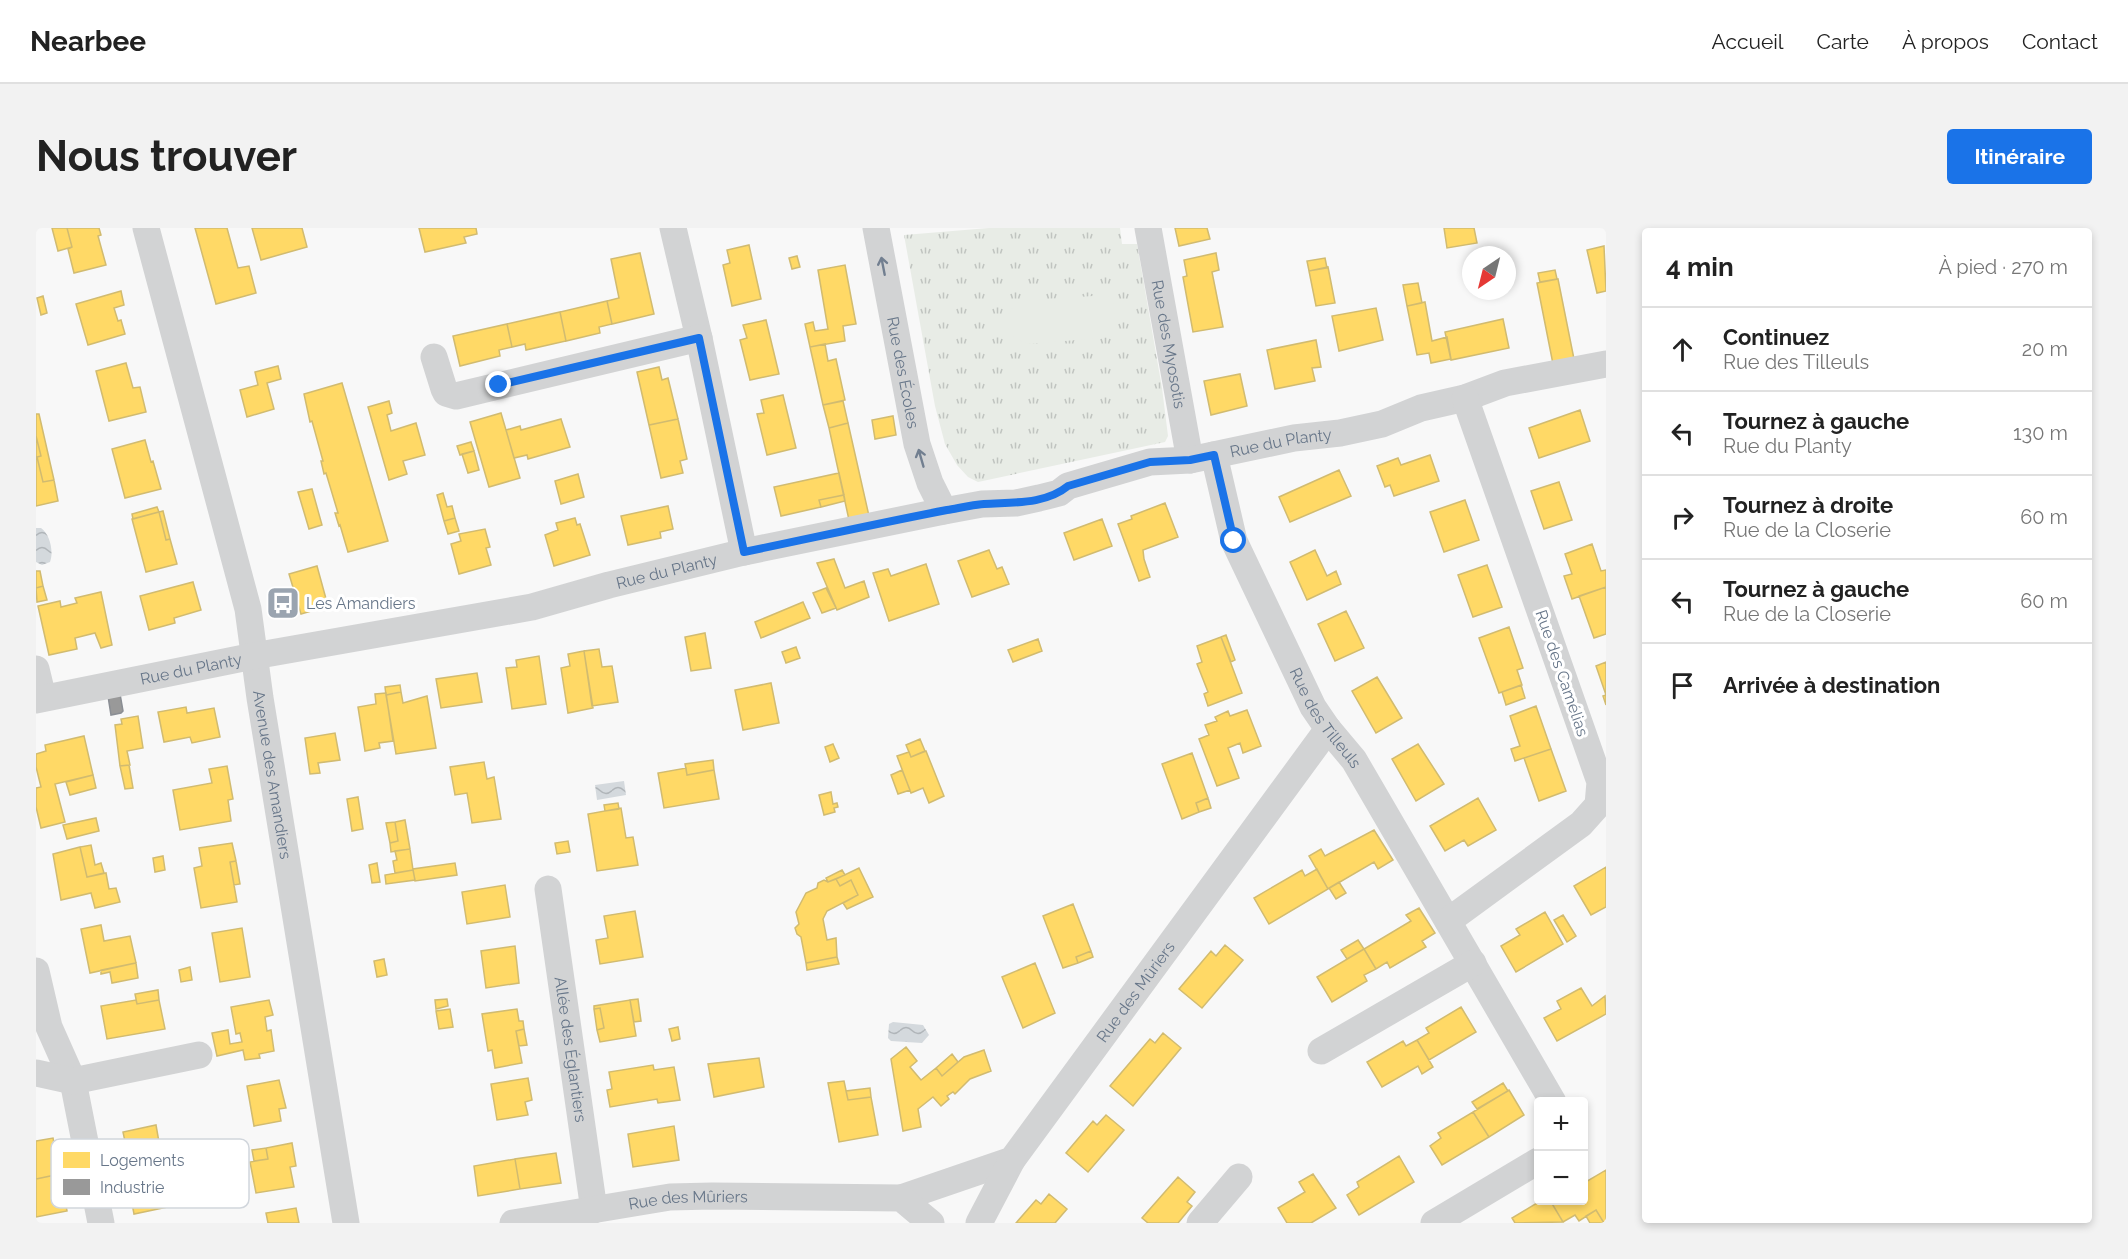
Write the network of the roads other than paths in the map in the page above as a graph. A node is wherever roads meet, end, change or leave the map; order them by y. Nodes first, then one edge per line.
1 (146, 228) edge
2 (673, 228) edge
3 (876, 228) edge
4 (1148, 228) edge
5 (699, 338) junction
6 (434, 357) dead end
7 (1606, 364) edge
8 (1465, 398) junction
9 (1202, 458) junction
10 (944, 511) junction
11 (744, 552) junction
12 (254, 657) junction
13 (36, 669) edge
14 (39, 699) edge
15 (1328, 729) junction
16 (548, 889) dead end
17 (1448, 921) junction
18 (1473, 963) junction
19 (36, 971) edge
20 (1321, 1051) dead end
21 (199, 1055) dead end
22 (36, 1073) edge
23 (73, 1081) junction
24 (1551, 1097) edge
25 (84, 1139) edge
26 (1012, 1160) junction
27 (1534, 1164) edge
28 (1239, 1177) dead end
29 (901, 1198) junction
30 (98, 1208) edge
31 (594, 1210) junction
32 (101, 1223) edge
33 (346, 1223) edge
34 (513, 1223) edge
35 (932, 1223) edge
36 (979, 1223) edge
37 (1200, 1223) edge
38 (1434, 1223) edge

1 - 12 street, Avenue des Amandiers
2 - 5 street
10 -> 3 street, Rue des Écoles
4 - 9 street, Rue des Myosotis
5 - 6 street
5 - 11 street
7 - 8 street, Rue du Planty
8 - 9 street, Rue du Planty
8 - 17 street, Rue des Camélias
9 - 10 street, Rue du Planty
9 - 15 street, Rue des Tilleuls
10 - 11 street, Rue du Planty
11 - 12 street, Rue du Planty
12 - 14 street, Rue du Planty
12 - 33 street, Avenue des Amandiers
13 - 14 street
15 - 17 street, Rue des Tilleuls
15 - 26 street, Rue des Mûriers
16 - 31 street, Allée des Églantiers
17 - 18 street, Rue des Tilleuls
18 - 20 street
18 - 24 street, Rue des Tilleuls
19 - 23 street
21 - 23 street
22 - 23 street
23 - 25 street
26 - 29 street, Rue des Mûriers
26 - 36 street
27 - 38 street
28 - 37 street
29 - 31 street, Rue des Mûriers
29 - 35 street
30 - 32 street
31 - 34 street, Rue des Mûriers

